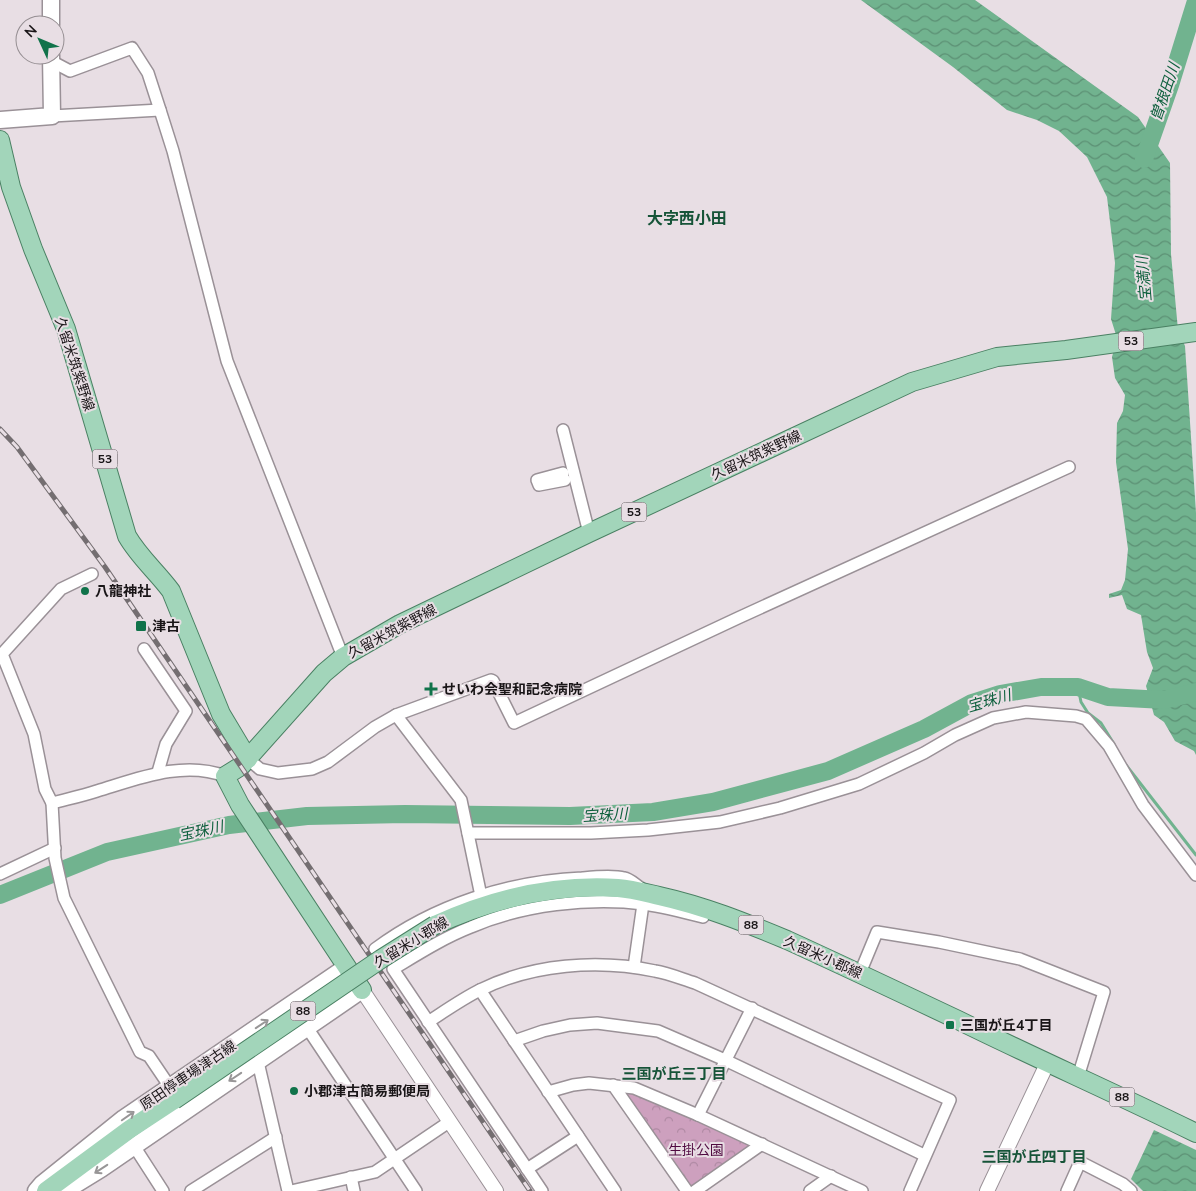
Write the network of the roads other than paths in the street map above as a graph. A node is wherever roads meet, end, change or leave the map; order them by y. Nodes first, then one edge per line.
1 (51, 0) edge
2 (51, 15) edge
3 (51, 65) edge
4 (61, 65) edge
5 (160, 110) junction
6 (52, 116) junction
7 (0, 120) edge
8 (0, 140) edge
9 (1196, 332) edge
10 (563, 430) dead end
11 (1069, 467) dead end
12 (589, 533) junction
13 (92, 574) dead end
14 (144, 649) dead end
15 (343, 657) junction
16 (3, 668) edge
17 (396, 715) junction
18 (248, 759) junction
19 (158, 772) junction
20 (225, 776) junction
21 (52, 803) junction
22 (467, 830) junction
23 (55, 853) junction
24 (0, 874) edge
25 (1196, 875) edge
26 (481, 896) junction
27 (647, 899) junction
28 (375, 949) dead end
29 (346, 967) junction
30 (634, 967) junction
31 (860, 972) junction
32 (362, 990) junction
33 (480, 990) junction
34 (752, 1008) junction
35 (428, 1022) junction
36 (308, 1029) junction
37 (240, 1039) junction
38 (514, 1041) junction
39 (725, 1060) junction
40 (258, 1062) junction
41 (1047, 1064) junction
42 (1078, 1077) junction
43 (613, 1085) junction
44 (548, 1092) junction
45 (172, 1094) junction
46 (698, 1115) junction
47 (449, 1122) junction
48 (1196, 1133) edge
49 (578, 1136) junction
50 (276, 1137) junction
51 (762, 1144) junction
52 (134, 1146) junction
53 (924, 1155) junction
54 (396, 1160) junction
55 (527, 1169) junction
56 (831, 1176) junction
57 (351, 1177) junction
58 (36, 1191) edge
59 (46, 1191) edge
60 (65, 1191) edge
61 (163, 1191) edge
62 (191, 1191) edge
63 (289, 1191) edge
64 (354, 1191) edge
65 (416, 1191) edge
66 (496, 1191) edge
67 (542, 1191) edge
68 (615, 1191) edge
69 (687, 1191) edge
70 (695, 1191) edge
71 (810, 1191) edge
72 (862, 1191) edge
73 (910, 1191) edge
74 (987, 1191) edge
75 (1067, 1191) edge
76 (1131, 1191) edge

1 - 2 main road
3 - 6 main road
4 - 5 street
5 - 6 street
5 - 15 street
6 - 7 main road
8 - 18 main road, 久留米筑紫野線 / 53
9 - 12 main road, 久留米筑紫野線 / 53
10 - 12 street
11 - 17 street
12 - 15 main road, 久留米筑紫野線 / 53
13 - 16 street
14 - 19 street
15 - 18 main road, 久留米筑紫野線 / 53
16 - 21 street
17 - 18 street
17 - 22 street
18 - 20 main road
19 - 20 street
19 - 21 street
20 - 29 main road
21 - 23 street
22 - 25 street
22 - 26 street
23 - 24 street
23 - 45 street
26 - 27 street
26 - 28 street
27 - 30 street
27 - 31 main road, 久留米小郡線 / 88
27 - 35 street
27 - 45 main road, 久留米小郡線 / 88, bridge
29 - 32 main road
37 -> 29 main road, 原田停車場津古線
30 - 33 street
30 - 34 street
31 - 41 main road, 久留米小郡線 / 88
31 - 42 street
32 - 36 main road, 原田停車場津古線
32 - 47 street
33 - 35 street
33 - 38 street
34 - 39 street
34 - 53 street
35 - 55 street
36 - 40 main road, 原田停車場津古線
36 - 54 street
37 - 40 street
37 - 45 main road, 原田停車場津古線
38 - 39 street
38 - 44 street
39 - 46 street
39 - 53 street
40 - 50 street
40 -> 52 main road, 原田停車場津古線
41 - 42 main road, 久留米小郡線 / 88
41 - 74 street
42 - 48 main road, 久留米小郡線 / 88
43 - 44 street
43 - 46 street
43 - 69 street
44 - 49 street
58 -> 45 main road, 原田停車場津古線
45 - 59 main road, 久留米小郡線 / 88
46 - 51 street
47 - 54 street
47 - 66 street
49 - 55 street
49 - 68 street
50 - 62 street
50 - 63 street
51 - 56 street
51 - 70 street
52 -> 60 main road, 原田停車場津古線
52 - 61 street
53 - 73 street
54 - 57 street
54 - 65 street
55 - 67 street
56 - 71 street
56 - 72 street
57 - 63 street
57 - 64 street
75 - 76 street

